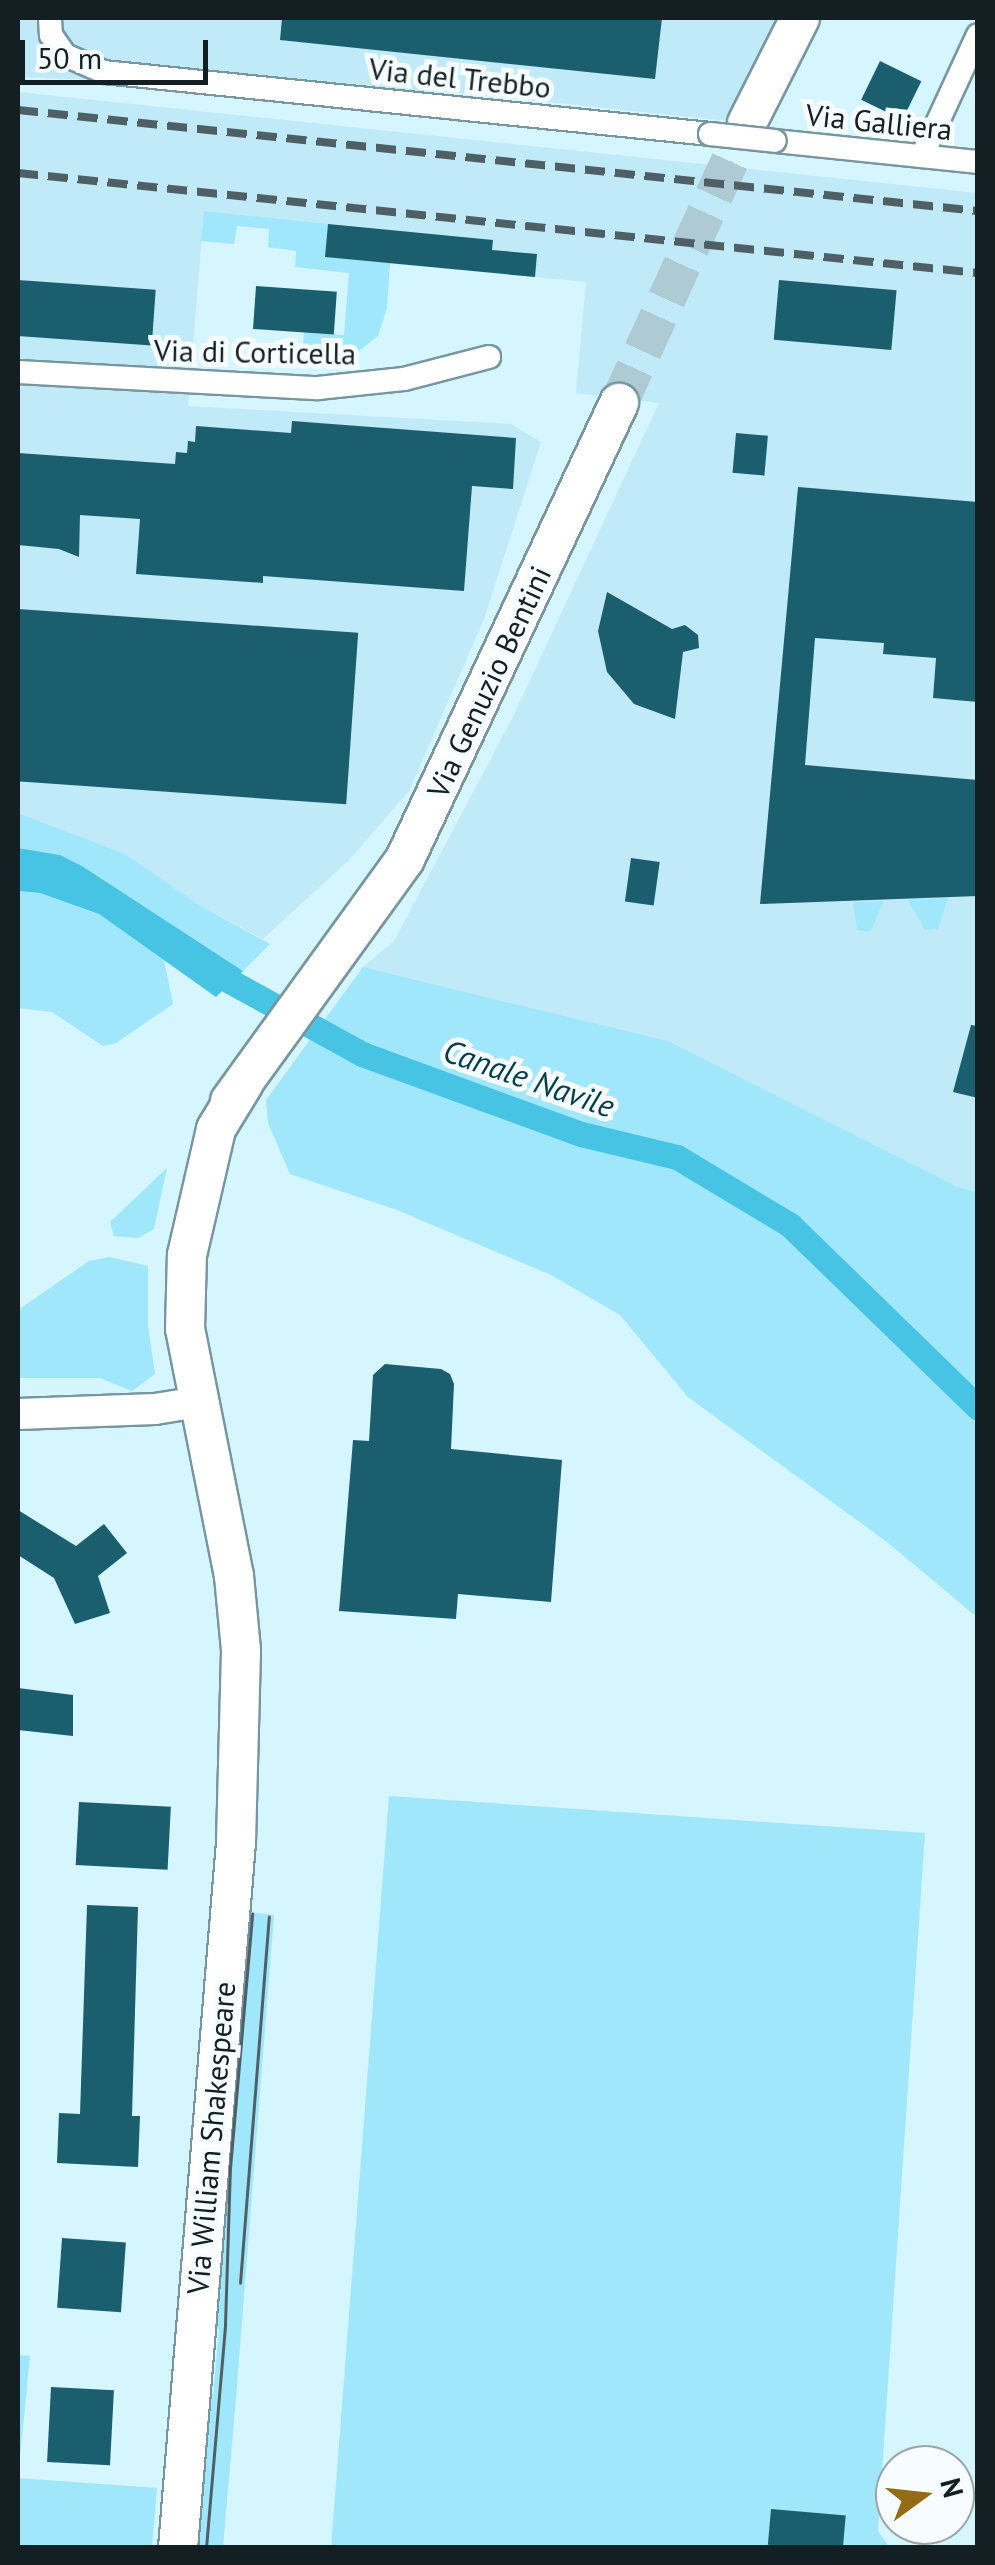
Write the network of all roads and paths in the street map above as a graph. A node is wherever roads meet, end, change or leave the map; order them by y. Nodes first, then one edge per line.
1 (50, 18) edge
2 (800, 18) edge
3 (978, 35) edge
4 (761, 132) junction
5 (922, 156) junction
6 (978, 162) edge
7 (489, 357) dead end
8 (18, 372) edge
9 (619, 403) tunnel mouth
10 (341, 951) joint
11 (186, 1404) junction
12 (18, 1414) edge
13 (178, 2548) edge

1 - 4 street, Via del Trebbo, bridge
2 - 4 main road
3 - 5 street
4 - 5 street, Via Galliera
5 - 6 street, Via Galliera
7 - 8 street, Via di Corticella
9 - 10 main road, Via Genuzio Bentini
10 - 11 main road, Via William Shakespeare
11 - 12 street
11 - 13 main road, Via William Shakespeare

